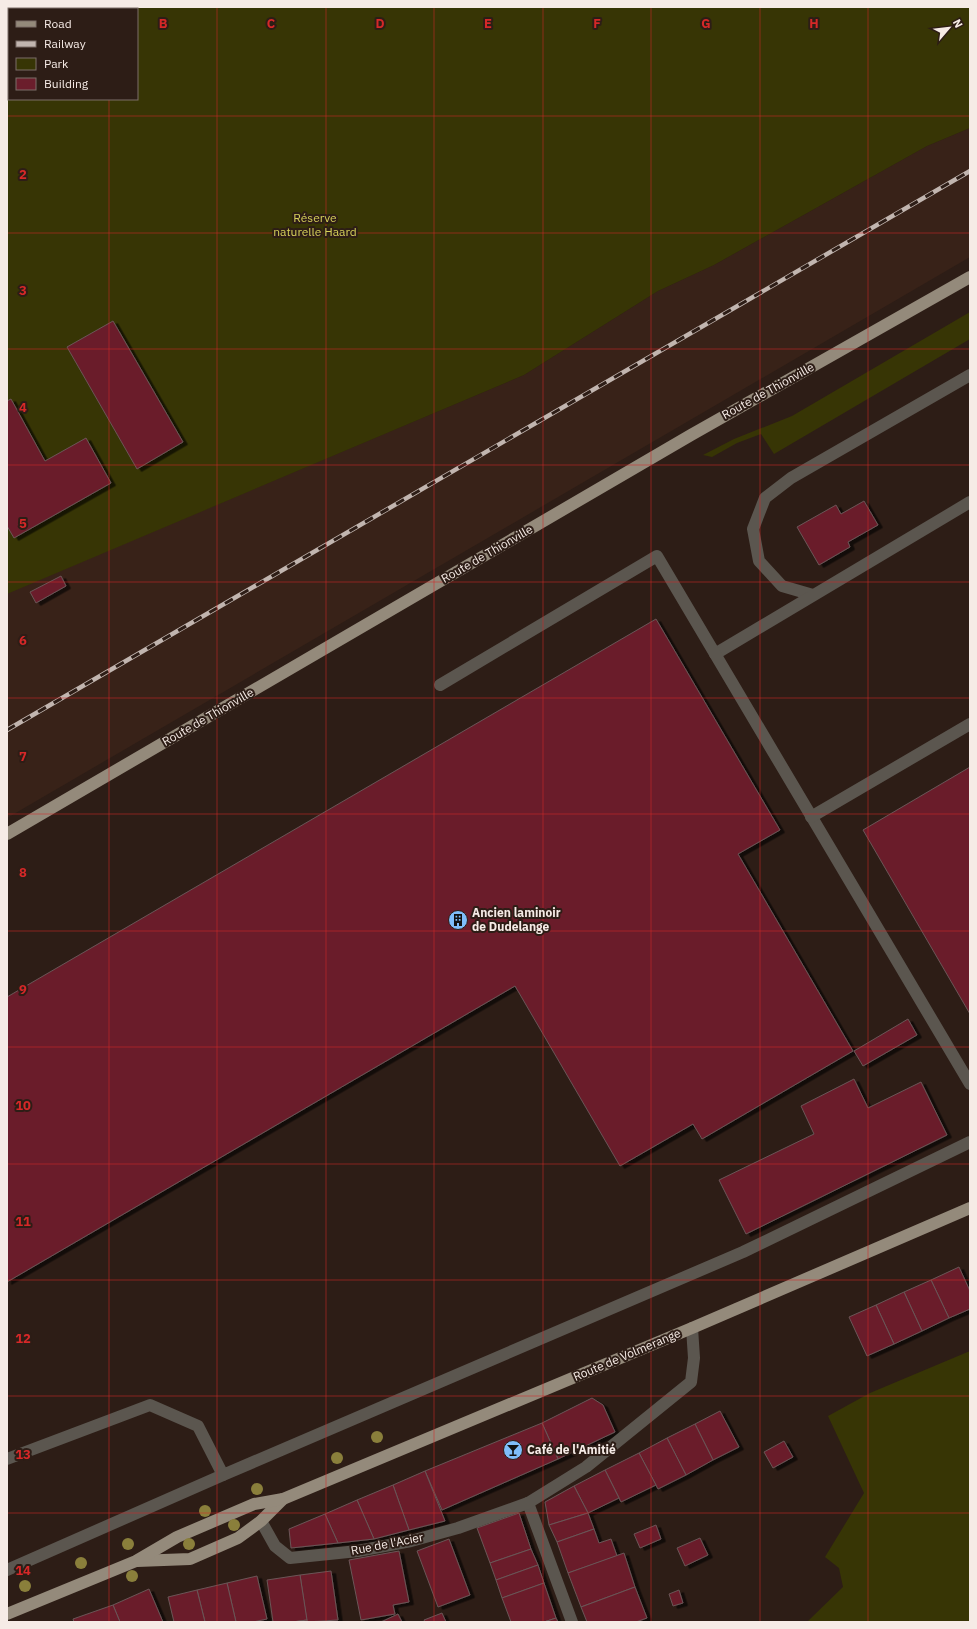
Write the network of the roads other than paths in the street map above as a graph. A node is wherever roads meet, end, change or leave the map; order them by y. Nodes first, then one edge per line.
1 (970, 277) edge
2 (970, 375) edge
3 (970, 502) edge
4 (813, 595) junction
5 (715, 654) junction
6 (440, 685) dead end
7 (970, 724) edge
8 (811, 817) junction
9 (7, 834) edge
10 (970, 1084) edge
11 (970, 1142) edge
12 (970, 1208) edge
13 (692, 1328) junction
14 (7, 1459) edge
15 (223, 1475) junction
16 (283, 1499) junction
17 (528, 1503) junction
18 (261, 1521) junction
19 (136, 1561) junction
20 (7, 1570) edge
21 (7, 1614) edge
22 (572, 1622) edge

1 - 9 main road, Route de Thionville
2 - 4 street
3 - 4 street
4 - 5 street
5 - 6 street
5 - 8 street
7 - 8 street
8 - 10 street
11 - 15 street
12 - 13 main road, Route de Volmerange
13 - 16 main road, Route de Volmerange
13 - 17 street, Rue de l'Acier
14 - 15 street
15 - 20 street
16 - 18 main road, Route de Volmerange
16 - 19 main road, Route de Volmerange
17 - 18 street, Rue de l'Acier
17 - 22 street
18 - 19 main road, Route de Volmerange
19 - 21 main road, Route de Volmerange

